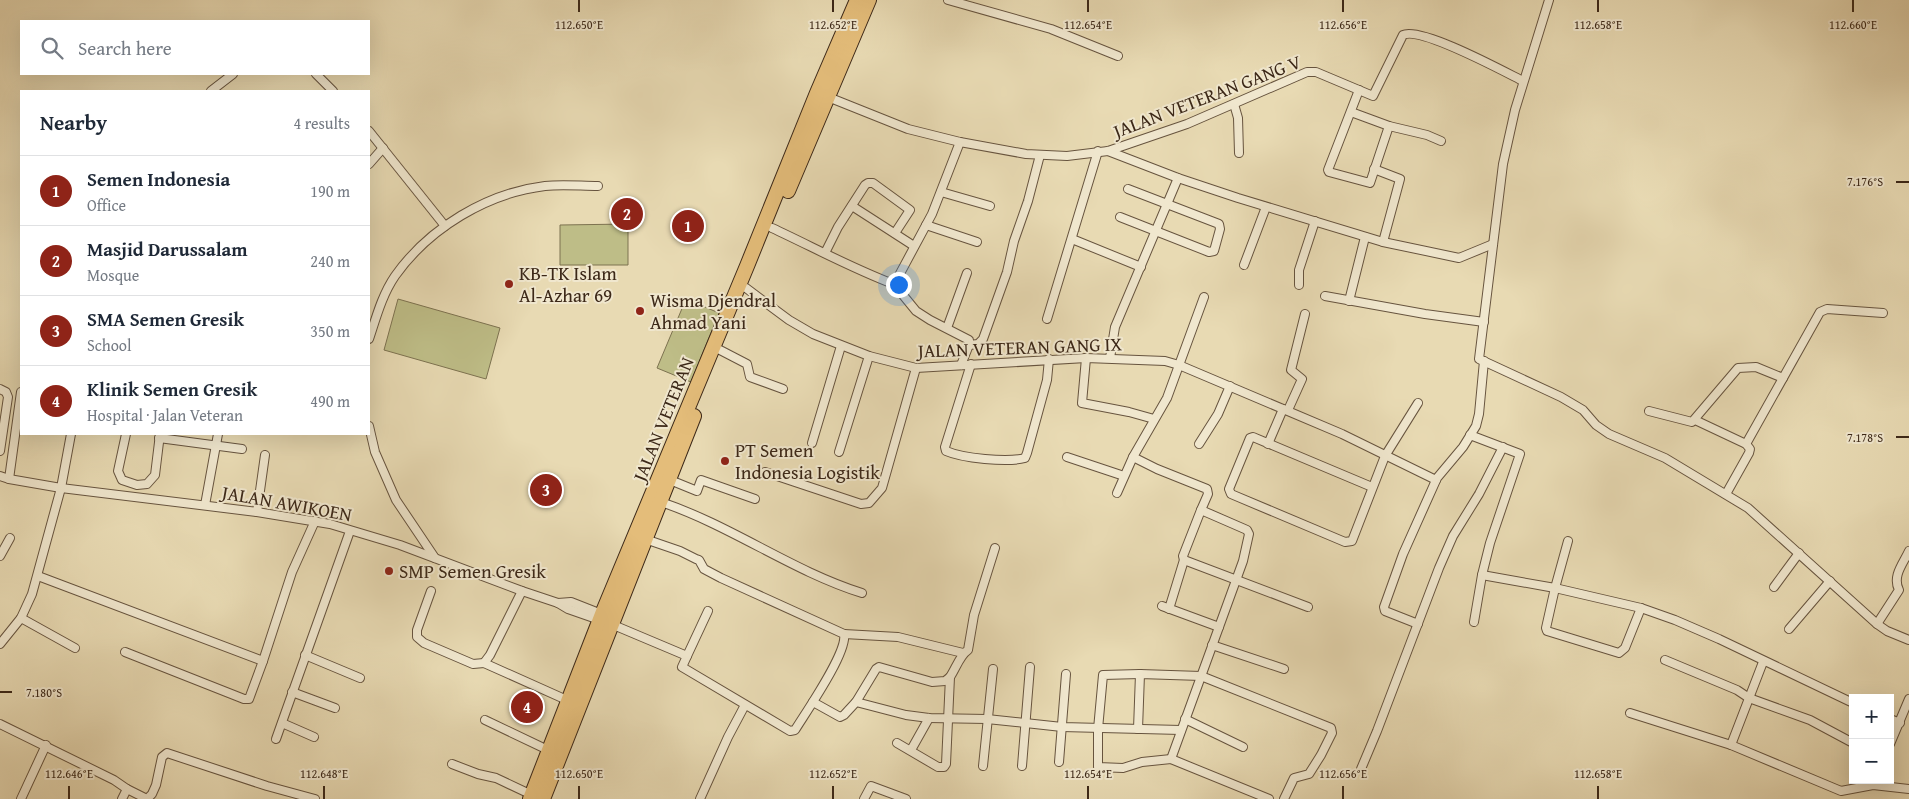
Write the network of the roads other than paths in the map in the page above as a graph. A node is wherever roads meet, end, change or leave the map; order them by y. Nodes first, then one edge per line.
1 (857, 0) edge
2 (870, 0) edge
3 (948, 0) edge
4 (1549, 0) edge
5 (848, 37) junction
6 (1118, 56) dead end
7 (232, 75) edge
8 (317, 75) edge
9 (831, 75) junction
10 (1523, 81) junction
11 (212, 90) edge
12 (332, 90) edge
13 (1359, 90) junction
14 (828, 97) junction
15 (1234, 104) junction
16 (1351, 112) junction
17 (1389, 126) junction
18 (370, 132) edge
19 (1441, 141) dead end
20 (960, 142) junction
21 (384, 148) junction
22 (1098, 151) junction
23 (1108, 151) junction
24 (1239, 153) dead end
25 (1040, 156) junction
26 (370, 163) edge
27 (1374, 170) junction
28 (1178, 178) junction
29 (598, 186) dead end
30 (1128, 189) dead end
31 (941, 192) junction
32 (1168, 204) junction
33 (852, 206) junction
34 (990, 206) dead end
35 (1266, 207) junction
36 (1120, 217) dead end
37 (1315, 221) junction
38 (926, 225) junction
39 (445, 226) junction
40 (772, 228) junction
41 (1156, 230) junction
42 (895, 233) junction
43 (1365, 237) junction
44 (1072, 239) junction
45 (977, 242) dead end
46 (1383, 242) junction
47 (1494, 244) junction
48 (914, 246) junction
49 (825, 253) junction
50 (1244, 264) dead end
51 (1141, 267) junction
52 (967, 273) dead end
53 (896, 286) junction
54 (1299, 286) dead end
55 (746, 288) junction
56 (1325, 296) dead end
57 (1204, 297) dead end
58 (1349, 301) junction
59 (1883, 313) dead end
60 (1305, 314) dead end
61 (1047, 319) dead end
62 (1484, 322) junction
63 (947, 328) junction
64 (370, 336) edge
65 (969, 345) junction
66 (841, 346) junction
67 (720, 350) junction
68 (869, 356) junction
69 (1086, 358) junction
70 (1110, 358) junction
71 (1049, 359) junction
72 (1484, 361) junction
73 (971, 364) junction
74 (961, 365) junction
75 (1179, 365) junction
76 (916, 368) junction
77 (1783, 378) junction
78 (1230, 386) junction
79 (0, 389) edge
80 (783, 389) dead end
81 (1418, 403) dead end
82 (20, 404) edge
83 (1286, 410) junction
84 (1649, 411) dead end
85 (19, 417) edge
86 (1154, 419) junction
87 (1695, 420) junction
88 (370, 430) edge
89 (71, 435) edge
90 (126, 435) edge
91 (218, 435) edge
92 (1470, 435) junction
93 (160, 436) edge
94 (812, 442) dead end
95 (1199, 444) dead end
96 (1268, 444) junction
97 (1746, 444) junction
98 (216, 446) junction
99 (1503, 448) junction
100 (242, 449) dead end
101 (0, 451) edge
102 (839, 452) dead end
103 (266, 455) dead end
104 (1385, 456) junction
105 (1067, 457) dead end
106 (1133, 457) junction
107 (765, 472) dead end
108 (0, 476) edge
109 (1124, 476) junction
110 (9, 479) junction
111 (670, 480) junction
112 (1436, 480) junction
113 (137, 485) junction
114 (1372, 487) junction
115 (61, 488) junction
116 (1117, 493) dead end
117 (1726, 494) junction
118 (135, 496) junction
119 (755, 499) dead end
120 (661, 502) junction
121 (205, 505) junction
122 (1201, 510) junction
123 (257, 512) junction
124 (315, 521) junction
125 (350, 531) junction
126 (10, 538) dead end
127 (645, 539) junction
128 (1568, 541) dead end
129 (995, 548) dead end
130 (1909, 551) edge
131 (1799, 553) junction
132 (0, 556) edge
133 (435, 558) junction
134 (1184, 560) junction
135 (38, 576) junction
136 (1482, 576) junction
137 (1236, 580) junction
138 (1830, 581) junction
139 (1774, 587) dead end
140 (1555, 588) junction
141 (431, 591) dead end
142 (522, 591) junction
143 (862, 593) dead end
144 (1308, 607) dead end
145 (1641, 608) junction
146 (708, 611) dead end
147 (22, 618) junction
148 (607, 619) junction
149 (1474, 622) dead end
150 (1418, 624) junction
151 (1877, 624) junction
152 (1219, 627) junction
153 (1789, 629) dead end
154 (844, 634) junction
155 (1909, 640) edge
156 (0, 644) edge
157 (1212, 645) junction
158 (75, 648) dead end
159 (125, 652) dead end
160 (963, 653) junction
161 (305, 655) junction
162 (687, 656) junction
163 (1665, 660) dead end
164 (264, 662) junction
165 (1763, 662) junction
166 (484, 663) junction
167 (1030, 667) dead end
168 (993, 669) dead end
169 (1284, 669) dead end
170 (1066, 674) dead end
171 (1140, 674) junction
172 (950, 676) junction
173 (1201, 676) junction
174 (360, 678) dead end
175 (292, 692) junction
176 (1749, 698) junction
177 (1909, 698) edge
178 (569, 701) junction
179 (1849, 701) edge
180 (813, 702) junction
181 (856, 702) junction
182 (745, 705) junction
183 (335, 708) dead end
184 (1907, 711) edge
185 (1630, 713) dead end
186 (929, 718) junction
187 (947, 719) junction
188 (485, 720) dead end
189 (987, 720) junction
190 (1185, 720) junction
191 (1894, 721) edge
192 (1024, 722) junction
193 (282, 723) junction
194 (1900, 723) junction
195 (0, 724) edge
196 (1062, 727) junction
197 (1098, 729) junction
198 (1138, 729) junction
199 (1181, 730) junction
200 (314, 737) dead end
201 (276, 739) dead end
202 (1892, 739) edge
203 (1849, 740) edge
204 (897, 743) dead end
205 (1732, 744) junction
206 (46, 745) junction
207 (1243, 747) dead end
208 (911, 750) junction
209 (550, 751) junction
210 (1171, 759) junction
211 (1059, 762) dead end
212 (452, 764) dead end
213 (983, 766) dead end
214 (1022, 766) dead end
215 (1361, 769) dead end
216 (1870, 784) edge
217 (1880, 784) edge
218 (127, 789) junction
219 (1909, 789) edge
220 (535, 798) edge
221 (22, 799) edge
222 (122, 799) edge
223 (147, 799) edge
224 (315, 799) edge
225 (700, 799) edge
226 (864, 799) edge
227 (906, 799) edge
228 (1269, 799) edge
229 (1284, 799) edge

1 - 5 highway, JALAN VETERAN
2 - 5 highway, JALAN VETERAN
3 - 6 street
4 - 10 street
5 - 9 highway, JALAN VETERAN
7 - 11 street
8 - 12 street
9 - 14 highway, JALAN VETERAN
9 - 148 highway, JALAN VETERAN
10 - 13 street, JALAN VETERAN GANG V
10 - 47 street
13 - 15 street, JALAN VETERAN GANG V
13 - 16 street
14 - 20 street, JALAN VETERAN GANG V
14 - 40 highway, JALAN VETERAN
15 - 23 street, JALAN VETERAN GANG V
15 - 24 street
16 - 17 street
16 - 27 street
17 - 19 street
17 - 27 street
18 - 21 street
20 - 25 street, JALAN VETERAN GANG V
20 - 31 street
21 - 26 street
21 - 39 street
22 - 23 street, JALAN VETERAN GANG V
22 - 25 street, JALAN VETERAN GANG V
22 - 44 street
23 - 28 street
25 - 65 street
27 - 46 street
28 - 32 street
28 - 35 street
29 - 39 street
30 - 32 street
31 - 34 street
31 - 38 street
32 - 41 street
32 - 41 street
33 - 42 street
33 - 42 street
33 - 49 street
35 - 37 street
35 - 50 street
36 - 41 street
37 - 43 street
37 - 54 street
38 - 45 street
38 - 48 street
39 - 64 street
40 - 49 street
40 - 55 highway, JALAN VETERAN
41 - 51 street
42 - 48 street
43 - 46 street
43 - 58 street
44 - 51 street
44 - 61 street
46 - 47 street
47 - 62 street
48 - 53 street
49 - 53 street
51 - 70 street
52 - 63 street
53 - 63 street
55 - 66 street, JALAN VETERAN GANG IX
55 - 67 highway, JALAN VETERAN
56 - 58 street
57 - 75 street
58 - 62 street
59 - 77 street
60 - 83 street
62 - 72 street
63 - 65 street
65 - 74 street
66 - 68 street, JALAN VETERAN GANG IX
66 - 94 street
67 - 80 street
67 - 111 highway, JALAN VETERAN
68 - 76 street, JALAN VETERAN GANG IX
68 - 102 street
69 - 70 street, JALAN VETERAN GANG IX
69 - 71 street, JALAN VETERAN GANG IX
69 - 86 street
70 - 75 street, JALAN VETERAN GANG IX
71 - 73 street, JALAN VETERAN GANG IX
71 - 73 street
72 - 92 street
72 - 117 street
73 - 74 street, JALAN VETERAN GANG IX
74 - 76 street, JALAN VETERAN GANG IX
75 - 78 street, JALAN VETERAN GANG IX
75 - 86 street
76 - 107 street
77 - 87 street
77 - 97 street
78 - 83 street, JALAN VETERAN GANG IX
78 - 95 street
79 - 101 street
81 - 104 street
82 - 85 street
83 - 96 street
83 - 104 street, JALAN VETERAN GANG IX
84 - 87 street
85 - 110 street
86 - 106 street
87 - 97 street
88 - 133 street
89 - 115 street
90 - 113 street
91 - 98 street
92 - 99 street
92 - 112 street
93 - 98 street
93 - 113 street
96 - 114 street
96 - 114 street
97 - 117 street
98 - 100 street
98 - 121 street
99 - 136 street
99 - 150 street
103 - 123 street
104 - 112 street, JALAN VETERAN GANG IX
104 - 114 street
105 - 109 street
106 - 109 street
106 - 122 street
108 - 110 street, JALAN AWIKOEN
109 - 116 street
110 - 115 street, JALAN AWIKOEN
111 - 119 street
111 - 120 highway, JALAN VETERAN
112 - 150 street
113 - 118 street
115 - 118 street, JALAN AWIKOEN
115 - 135 street
117 - 131 street
118 - 121 street, JALAN AWIKOEN
120 - 127 highway, JALAN VETERAN
120 - 143 street
121 - 123 street, JALAN AWIKOEN
122 - 134 street
122 - 137 street
123 - 124 street, JALAN AWIKOEN
124 - 125 street, JALAN AWIKOEN
124 - 164 street
125 - 133 street, JALAN AWIKOEN
125 - 161 street
126 - 132 street
127 - 148 highway, JALAN VETERAN
127 - 154 street
128 - 140 street
129 - 160 street
130 - 151 street
131 - 138 street
131 - 139 street
133 - 142 street, JALAN AWIKOEN
134 - 137 street
134 - 152 street
135 - 147 street
135 - 164 street
136 - 140 street
136 - 149 street
137 - 144 street
137 - 152 street
138 - 151 street
138 - 153 street
140 - 145 street
140 - 145 street
141 - 166 street
142 - 148 street, JALAN AWIKOEN
142 - 166 street
145 - 165 street
146 - 162 street
147 - 156 street
147 - 158 street
148 - 162 street, JALAN AWIKOEN
148 - 178 highway, JALAN VETERAN
148 - 220 highway, JALAN VETERAN
150 - 215 street
151 - 155 street
152 - 157 street
154 - 160 street
154 - 180 street
157 - 169 street
157 - 173 street
159 - 164 street
160 - 172 street
161 - 174 street
161 - 175 street
162 - 182 street
163 - 176 street
165 - 176 street
165 - 179 street
166 - 178 street
167 - 192 street
168 - 189 street
170 - 196 street
171 - 173 street
171 - 197 street
171 - 198 street
172 - 181 street
172 - 187 street
173 - 190 street
173 - 229 street
175 - 183 street
175 - 193 street
176 - 203 street
176 - 205 street
177 - 184 street
178 - 209 highway, JALAN VETERAN
180 - 181 street
180 - 182 street
181 - 186 street
182 - 225 street
184 - 194 street
185 - 205 street
186 - 187 street
186 - 208 street
187 - 189 street
187 - 208 street
188 - 209 street
189 - 192 street
189 - 213 street
190 - 199 street
190 - 207 street
191 - 194 street
192 - 196 street
192 - 214 street
193 - 200 street
193 - 201 street
194 - 202 street
195 - 206 street
196 - 197 street
196 - 211 street
197 - 198 street
197 - 210 street
198 - 199 street
199 - 210 street
204 - 208 street
205 - 216 street
206 - 218 street
206 - 221 street
209 - 220 highway, JALAN VETERAN
210 - 228 street
212 - 220 street
217 - 219 street
218 - 222 street
218 - 223 street
223 - 224 street
226 - 227 street

